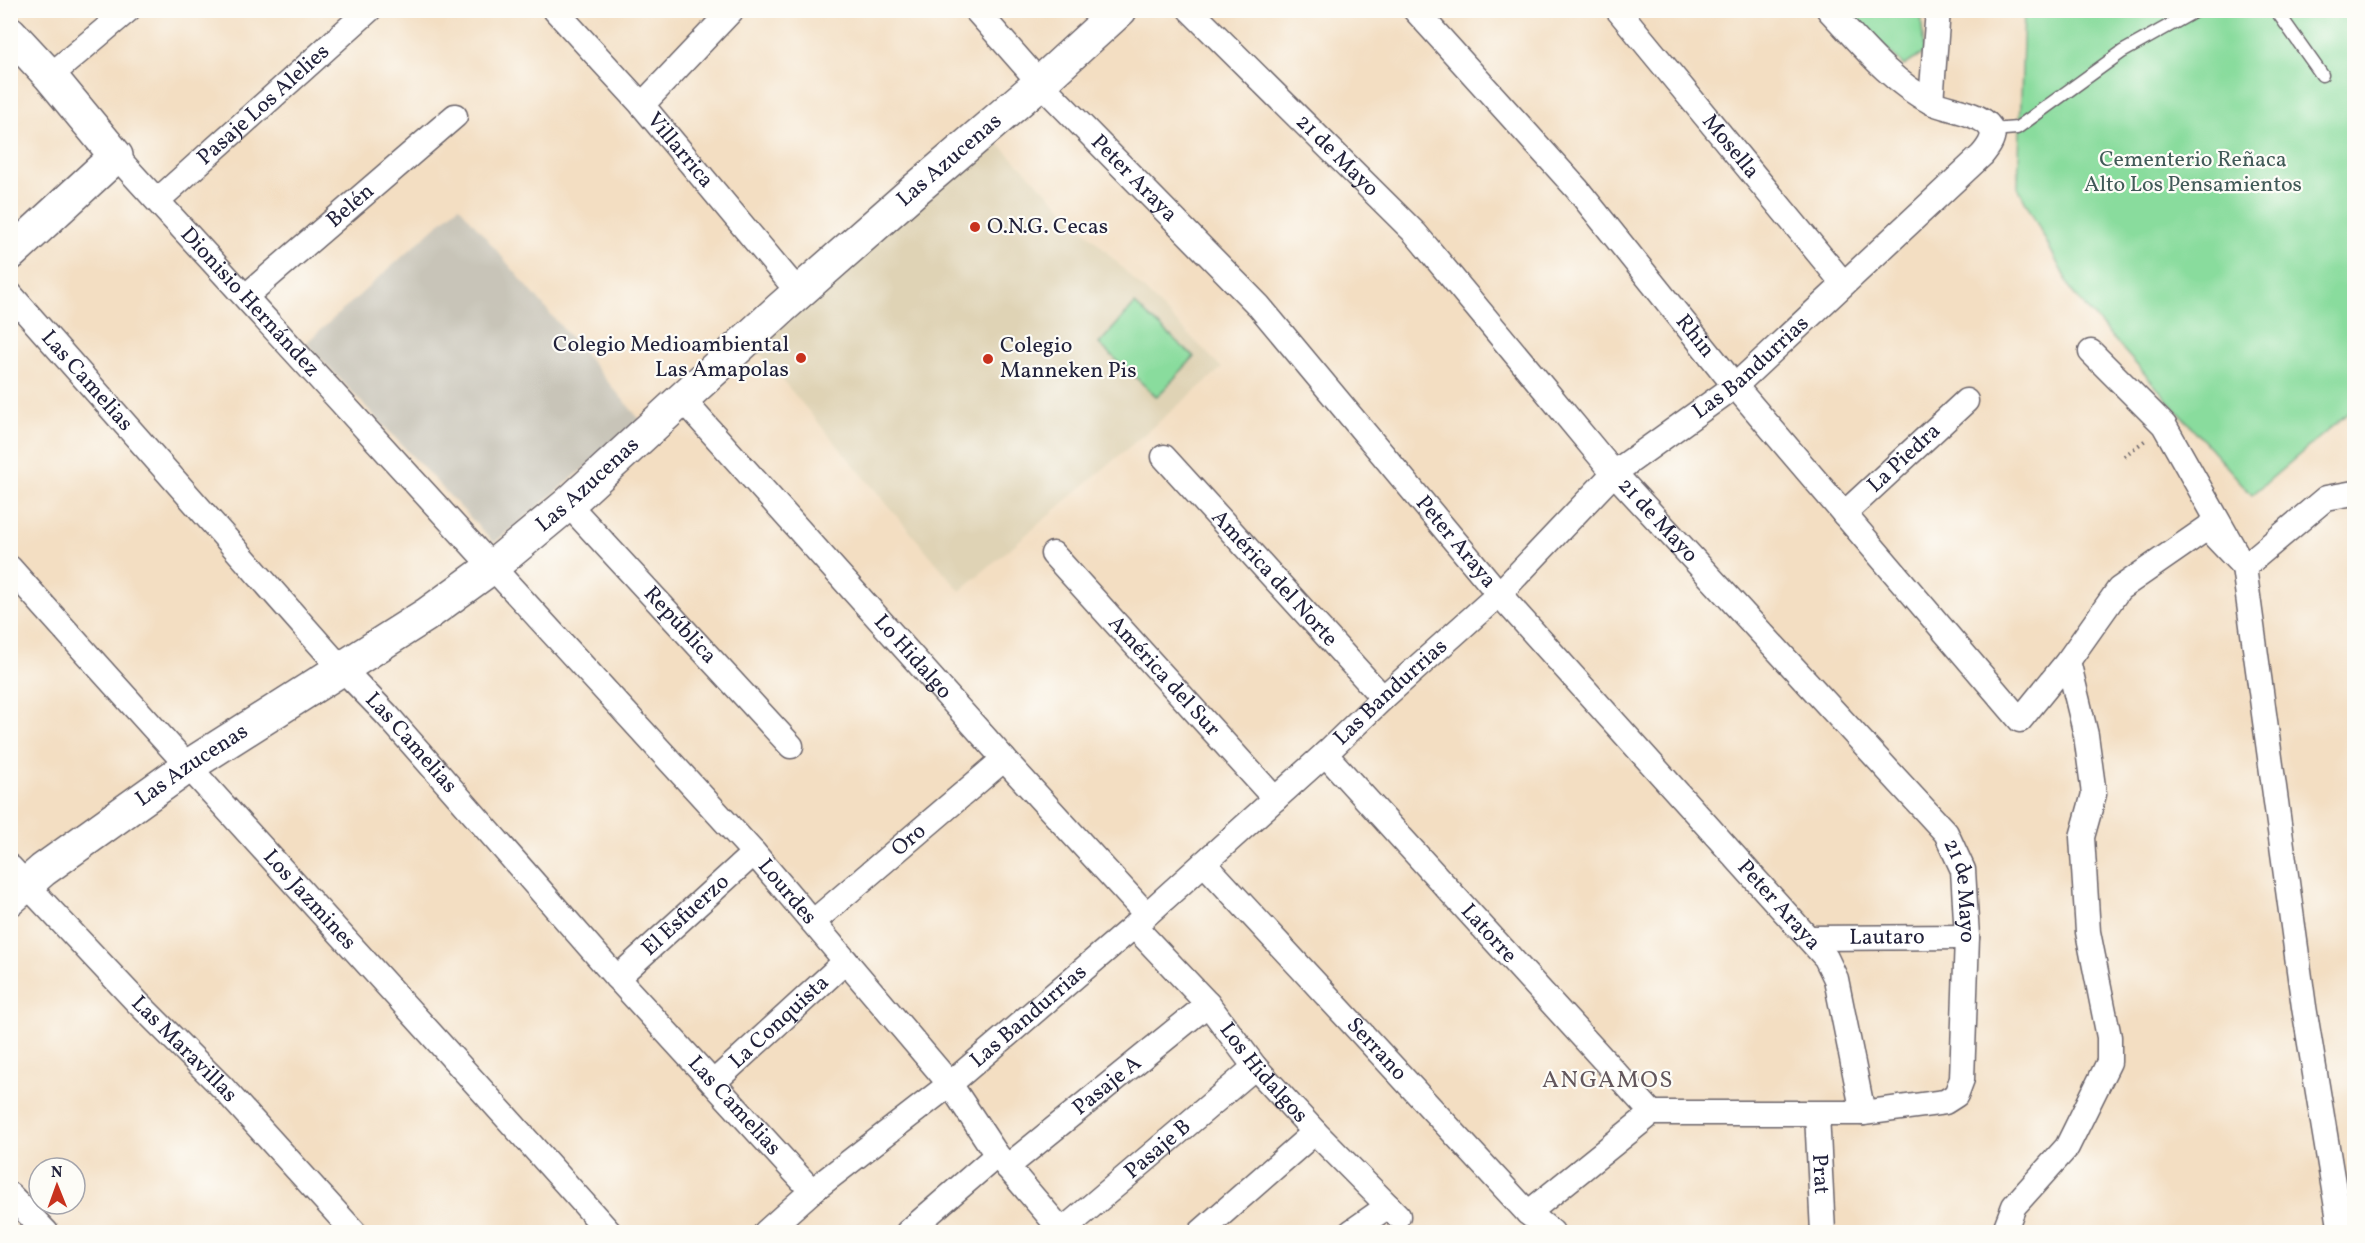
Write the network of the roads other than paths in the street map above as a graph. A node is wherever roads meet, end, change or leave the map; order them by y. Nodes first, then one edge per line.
1 (369, 10) edge
2 (555, 10) edge
3 (732, 10) edge
4 (976, 10) edge
5 (1120, 10) edge
6 (1190, 10) edge
7 (1415, 10) edge
8 (1618, 10) edge
9 (1829, 10) edge
10 (1938, 10) edge
11 (2198, 10) edge
12 (2277, 10) edge
13 (125, 11) edge
14 (10, 33) edge
15 (2322, 75) dead end
16 (50, 76) junction
17 (1040, 83) junction
18 (1931, 102) junction
19 (642, 105) junction
20 (455, 116) dead end
21 (1992, 130) junction
22 (116, 156) junction
23 (158, 200) junction
24 (10, 255) edge
25 (1844, 283) junction
26 (799, 293) junction
27 (10, 294) edge
28 (246, 296) junction
29 (2091, 352) dead end
30 (1735, 386) junction
31 (682, 399) junction
32 (1966, 401) dead end
33 (1164, 457) dead end
34 (1614, 473) junction
35 (2355, 493) edge
36 (568, 504) junction
37 (1844, 514) junction
38 (1053, 554) dead end
39 (492, 567) junction
40 (2244, 567) junction
41 (10, 568) edge
42 (1499, 594) junction
43 (2068, 661) junction
44 (342, 668) junction
45 (1383, 698) junction
46 (791, 746) dead end
47 (1325, 754) junction
48 (1004, 759) junction
49 (187, 767) junction
50 (1275, 800) junction
51 (754, 853) junction
52 (1204, 863) junction
53 (16, 883) edge
54 (1140, 920) junction
55 (813, 922) junction
56 (1966, 937) junction
57 (1809, 938) junction
58 (846, 961) junction
59 (617, 978) junction
60 (1208, 1004) junction
61 (1255, 1067) junction
62 (713, 1083) junction
63 (950, 1083) junction
64 (1652, 1113) junction
65 (1863, 1113) junction
66 (1817, 1114) junction
67 (1315, 1132) junction
68 (1002, 1161) junction
69 (812, 1191) junction
70 (10, 1195) edge
71 (1528, 1213) junction
72 (1062, 1232) edge
73 (46, 1233) edge
74 (354, 1233) edge
75 (609, 1233) edge
76 (766, 1233) edge
77 (908, 1233) edge
78 (1201, 1233) edge
79 (1351, 1233) edge
80 (1552, 1233) edge
81 (1823, 1233) edge
82 (2004, 1233) edge
83 (2341, 1233) edge

1 - 23 street, Pasaje Los Alelies
2 - 19 street, Villarrica
3 - 19 street
4 - 17 street, Peter Araya
5 - 17 street, Las Azucenas
6 - 34 street, 21 de Mayo
7 - 30 street, Rhin
8 - 25 street, Mosella
9 - 18 street
10 - 18 street
11 - 21 lane
12 - 15 lane
13 - 16 street
14 - 16 street, Dionisio Hernández
16 - 22 street, Dionisio Hernández
17 - 26 street, Las Azucenas
17 - 42 street, Peter Araya
18 - 21 street
19 - 26 street, Villarrica
20 - 28 street, Belén
21 - 25 street, Las Bandurrias
22 - 23 street, Dionisio Hernández
22 - 24 street
23 - 28 street, Dionisio Hernández
25 - 30 street, Las Bandurrias
26 - 31 street, Las Azucenas
27 - 44 street, Las Camelias
28 - 39 street, Dionisio Hernández
29 - 40 street
30 - 34 street, Las Bandurrias
30 - 37 street, Rhin
31 - 36 street, Las Azucenas
31 - 48 street, Lo Hidalgo
32 - 37 street, La Piedra
33 - 45 street, América del Norte
34 - 42 street, Las Bandurrias
34 - 56 street, 21 de Mayo
35 - 40 street
36 - 39 street, Las Azucenas
36 - 46 street, República
37 - 43 street, Rhin
38 - 50 street, América del Sur
39 - 44 street, Las Azucenas
39 - 51 street, Lourdes
40 - 43 street
40 - 83 street
41 - 49 street, Los Jazmines
42 - 45 street, Las Bandurrias
42 - 57 street, Peter Araya
43 - 82 street
44 - 49 street, Las Azucenas
44 - 59 street, Las Camelias
45 - 47 street, Las Bandurrias
47 - 50 street, Las Bandurrias
47 - 64 street, Latorre
48 - 54 street, Lo Hidalgo
48 - 55 street, Oro
49 - 53 street, Las Azucenas
49 - 75 street, Los Jazmines
50 - 52 street, Las Bandurrias
51 - 55 street, Lourdes
51 - 59 street, El Esfuerzo
52 - 54 street, Las Bandurrias
52 - 71 street, Serrano
53 - 74 street, Las Maravillas
54 - 60 street, Los Hidalgos
54 - 63 street, Las Bandurrias
55 - 58 street, Lourdes
56 - 57 street, Lautaro
56 - 65 street, 21 de Mayo
57 - 65 street, Peter Araya
58 - 62 street, La Conquista
58 - 63 street, Lourdes
59 - 62 street, Las Camelias
60 - 61 street, Los Hidalgos
60 - 68 street, Pasaje A
61 - 67 street, Los Hidalgos
61 - 72 street, Pasaje B
62 - 69 street, Las Camelias
63 - 68 street, Lourdes
63 - 69 street, Las Bandurrias
64 - 66 street
64 - 71 street
65 - 66 street
66 - 81 street, Prat
67 - 78 street
67 - 79 street, Los Hidalgos
68 - 72 street, Lourdes
68 - 77 street, Pasaje A
69 - 76 street, Las Bandurrias
70 - 73 street
71 - 80 street, Serrano

